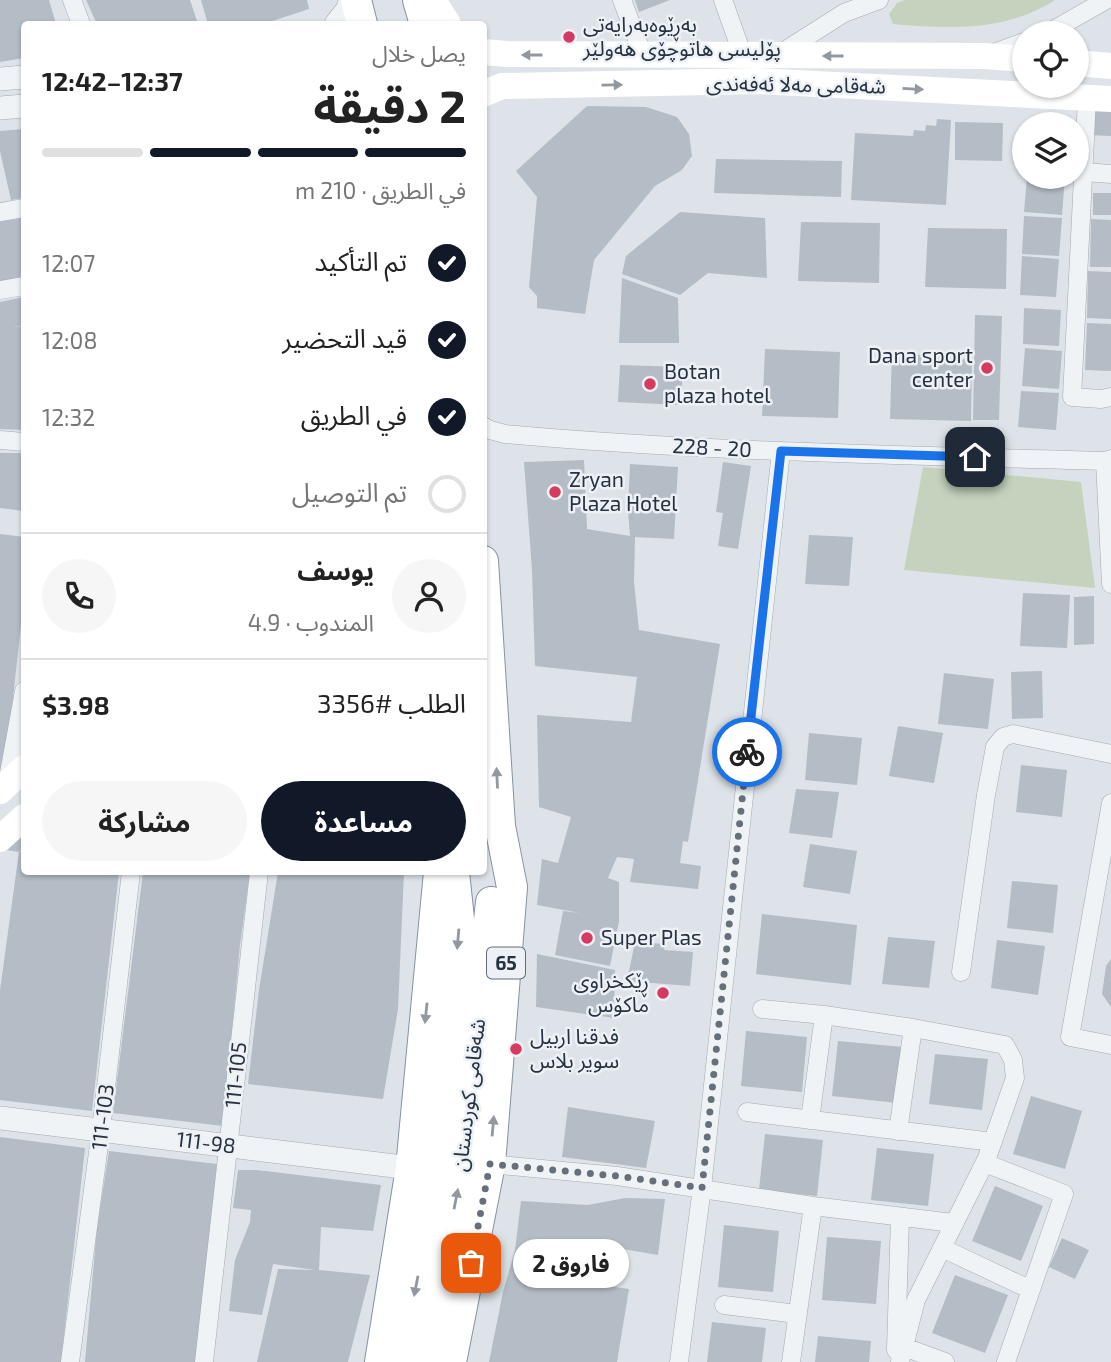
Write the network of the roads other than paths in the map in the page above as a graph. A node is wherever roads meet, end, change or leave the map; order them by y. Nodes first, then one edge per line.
1 (72, 0) edge
2 (351, 0) edge
3 (356, 0) edge
4 (418, 0) edge
5 (433, 0) edge
6 (622, 0) edge
7 (723, 0) edge
8 (879, 0) edge
9 (1106, 0) edge
10 (842, 7) edge
11 (79, 21) edge
12 (338, 21) edge
13 (361, 21) edge
14 (424, 21) edge
15 (446, 21) edge
16 (1069, 21) edge
17 (1012, 46) edge
18 (487, 52) edge
19 (643, 55) junction
20 (698, 55) junction
21 (743, 56) junction
22 (777, 56) junction
23 (984, 57) junction
24 (1012, 58) edge
25 (1089, 64) edge
26 (1111, 66) edge
27 (21, 77) edge
28 (0, 79) edge
29 (697, 83) junction
30 (487, 92) edge
31 (1099, 98) edge
32 (21, 106) edge
33 (0, 108) edge
34 (1089, 147) edge
35 (1089, 172) edge
36 (1111, 174) edge
37 (1083, 189) edge
38 (21, 208) edge
39 (0, 211) edge
40 (21, 286) edge
41 (0, 290) edge
42 (1111, 397) edge
43 (487, 427) edge
44 (0, 440) edge
45 (21, 442) edge
46 (781, 451) junction
47 (1108, 460) edge
48 (1111, 584) edge
49 (487, 627) edge
50 (21, 710) edge
51 (1111, 754) edge
52 (10, 781) edge
53 (1111, 803) edge
54 (21, 820) edge
55 (499, 826) junction
56 (0, 839) edge
57 (131, 875) edge
58 (259, 875) edge
59 (439, 875) edge
60 (454, 875) edge
61 (1105, 876) edge
62 (961, 972) dead end
63 (762, 1009) dead end
64 (824, 1015) junction
65 (914, 1028) junction
66 (1111, 1045) edge
67 (747, 1112) dead end
68 (0, 1118) edge
69 (810, 1120) junction
70 (102, 1130) junction
71 (898, 1131) junction
72 (993, 1142) junction
73 (228, 1146) junction
74 (985, 1163) junction
75 (490, 1164) junction
76 (411, 1168) junction
77 (702, 1188) junction
78 (813, 1206) junction
79 (900, 1217) junction
80 (953, 1223) junction
81 (942, 1248) junction
82 (1031, 1290) junction
83 (724, 1305) dead end
84 (797, 1314) junction
85 (900, 1357) edge
86 (70, 1362) edge
87 (204, 1362) edge
88 (380, 1362) edge
89 (402, 1362) edge
90 (424, 1362) edge
91 (451, 1362) edge
92 (679, 1362) edge
93 (791, 1362) edge
94 (945, 1362) edge
95 (1006, 1362) edge

1 - 11 street
2 - 12 street
3 - 13 highway
4 - 14 highway
5 - 15 main road
6 - 19 street
7 - 21 street
8 - 10 street
9 - 16 street
10 - 22 street
17 - 23 street
19 -> 18 main road, شەقامی مەلا ئەفەندی
19 - 20 main road, شەقامی مەلا ئەفەندی
20 - 21 main road, شەقامی مەلا ئەفەندی
20 - 29 main road
21 - 22 main road, شەقامی مەلا ئەفەندی
23 -> 22 main road, شەقامی مەلا ئەفەندی
23 - 24 main road, شەقامی مەلا ئەفەندی
25 - 26 main road
27 - 28 street
30 -> 29 main road, شەقامی مەلا ئەفەندی
29 -> 31 main road, شەقامی مەلا ئەفەندی
31 - 34 street
32 - 33 street
35 - 36 street
37 - 42 street
38 - 39 street
40 - 41 street
43 - 46 street, 228 - 20
44 - 45 street
46 - 47 street, 228 - 20
46 - 77 street
47 - 48 street
55 -> 49 highway, شەقامی کوردستان / 65
50 - 52 street
51 - 62 street
53 - 61 street
54 - 56 main road
75 -> 55 highway, شەقامی کوردستان / 65
90 -> 55 highway, شەقامی کوردستان / 65
57 - 70 street, 111-103
58 - 73 street, 111-105
59 -> 76 highway
60 -> 89 highway, شەقامی کوردستان / 65
61 - 66 street
63 - 64 street
64 - 65 street
64 - 69 street
65 - 71 street
65 - 72 street
67 - 69 street
68 - 70 street, 111-98
69 - 71 street
70 - 73 street, 111-98
70 - 86 street, 111-103
71 - 72 street
72 - 74 street
73 - 76 street, 111-98
73 - 87 street, 111-105
74 - 80 street
74 - 82 street
75 - 77 street
75 - 91 highway, شەقامی کوردستان / 65
76 - 88 highway
77 - 78 street
77 - 92 street
78 - 79 street
78 - 84 street
79 - 80 street
79 - 85 street
80 - 81 street
81 - 82 street
81 - 85 street
82 - 95 street
83 - 84 street
84 - 93 street
85 - 94 street

